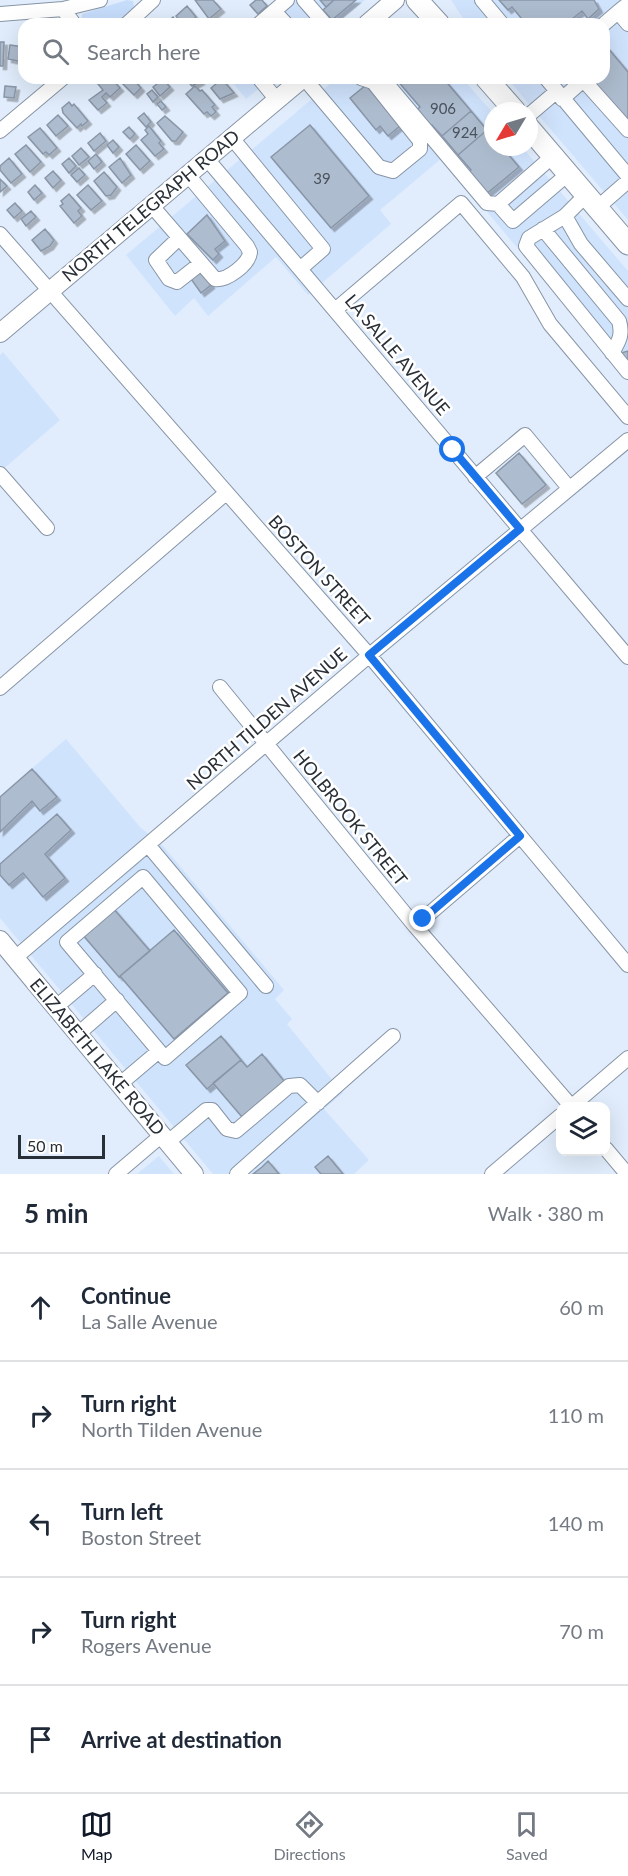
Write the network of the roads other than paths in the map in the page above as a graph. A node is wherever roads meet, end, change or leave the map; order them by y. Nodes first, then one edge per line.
1 (100, 0) edge
2 (153, 0) edge
3 (287, 0) edge
4 (304, 0) edge
5 (395, 0) edge
6 (417, 0) edge
7 (482, 0) edge
8 (621, 6) edge
9 (63, 9) junction
10 (274, 11) junction
11 (0, 14) edge
12 (70, 18) edge
13 (134, 18) edge
14 (266, 18) edge
15 (280, 18) edge
16 (319, 18) edge
17 (374, 18) edge
18 (434, 18) edge
19 (497, 18) edge
20 (610, 18) edge
21 (628, 24) edge
22 (56, 84) edge
23 (264, 84) edge
24 (297, 84) edge
25 (309, 84) edge
26 (375, 84) edge
27 (387, 84) edge
28 (491, 84) edge
29 (550, 84) edge
30 (578, 84) edge
31 (587, 84) edge
32 (559, 96) junction
33 (277, 100) junction
34 (507, 102) edge
35 (538, 110) edge
36 (628, 130) edge
37 (0, 131) edge
38 (232, 138) junction
39 (538, 138) edge
40 (553, 156) junction
41 (207, 159) junction
42 (568, 174) junction
43 (188, 175) junction
44 (628, 176) edge
45 (628, 181) edge
46 (592, 201) junction
47 (498, 204) junction
48 (152, 206) junction
49 (565, 216) junction
50 (260, 220) junction
51 (543, 229) junction
52 (0, 234) edge
53 (239, 237) junction
54 (179, 238) junction
55 (628, 244) edge
56 (200, 264) junction
57 (300, 269) junction
58 (50, 292) junction
59 (628, 298) edge
60 (335, 310) junction
61 (0, 333) edge
62 (612, 353) junction
63 (628, 372) edge
64 (628, 417) edge
65 (628, 440) edge
66 (0, 474) edge
67 (475, 477) junction
68 (569, 489) junction
69 (226, 493) junction
70 (47, 528) dead end
71 (520, 529) junction
72 (369, 655) junction
73 (628, 657) edge
74 (0, 687) edge
75 (220, 687) dead end
76 (267, 743) junction
77 (520, 836) junction
78 (148, 845) junction
79 (101, 884) junction
80 (188, 893) junction
81 (114, 900) junction
82 (171, 909) junction
83 (210, 919) junction
84 (415, 926) junction
85 (192, 935) junction
86 (0, 940) edge
87 (15, 958) junction
88 (628, 965) edge
89 (95, 974) junction
90 (240, 993) junction
91 (117, 1000) junction
92 (56, 1007) junction
93 (78, 1034) junction
94 (393, 1036) dead end
95 (159, 1051) junction
96 (628, 1058) edge
97 (120, 1084) junction
98 (567, 1102) edge
99 (577, 1102) edge
100 (318, 1103) junction
101 (556, 1120) edge
102 (165, 1139) junction
103 (610, 1154) edge
104 (116, 1174) edge
105 (194, 1174) edge
106 (237, 1174) edge
107 (492, 1174) edge
108 (627, 1174) edge

1 - 9 street
2 - 13 street
3 - 10 street
4 - 16 street
5 - 17 main road
6 - 18 highway
7 - 19 street
8 - 20 street
8 - 21 street
9 - 11 street
9 - 12 street
10 - 14 street
10 - 15 street
22 - 37 street
23 - 33 street
24 - 33 main road, NORTH TELEGRAPH ROAD
25 - 26 street
27 - 47 street
28 - 34 highway
29 - 32 street
30 - 32 street
31 - 36 street
32 - 35 street
32 - 44 street
33 - 38 main road, NORTH TELEGRAPH ROAD
38 - 41 main road, NORTH TELEGRAPH ROAD
38 - 57 street
39 - 40 highway
40 - 42 highway
40 - 47 street
41 - 43 main road, NORTH TELEGRAPH ROAD
41 - 50 street, LA SALLE AVENUE
42 - 46 highway
42 - 47 street
43 - 48 main road, NORTH TELEGRAPH ROAD
43 - 53 street
45 - 46 street
46 - 49 street
46 - 55 highway
48 - 54 street
48 - 58 main road, NORTH TELEGRAPH ROAD
49 - 51 street
49 - 59 street
50 - 53 street
50 - 57 street, LA SALLE AVENUE
51 - 62 street
51 - 62 street
52 - 58 street, BOSTON STREET
53 - 56 street
54 - 56 street
54 - 56 street
57 - 60 street, LA SALLE AVENUE
58 - 61 main road, NORTH TELEGRAPH ROAD
58 - 69 street, BOSTON STREET
60 - 64 street
60 - 67 street, LA SALLE AVENUE
62 - 63 street
65 - 68 street, NORTH TILDEN AVENUE
66 - 70 street
67 - 68 street
67 - 71 street, LA SALLE AVENUE
68 - 71 street, NORTH TILDEN AVENUE
69 - 72 street, BOSTON STREET
69 - 74 street
71 - 72 street, NORTH TILDEN AVENUE
71 - 73 street, LA SALLE AVENUE
72 - 76 street, NORTH TILDEN AVENUE
72 - 77 street, BOSTON STREET
75 - 76 street, HOLBROOK STREET
76 - 78 street, NORTH TILDEN AVENUE
76 - 84 street, HOLBROOK STREET
77 - 84 street
77 - 88 street, BOSTON STREET
78 - 79 street, NORTH TILDEN AVENUE
78 - 80 street
79 - 81 street
79 - 87 street, NORTH TILDEN AVENUE
80 - 82 street
80 - 83 street
81 - 82 street
81 - 89 street
82 - 85 street
83 - 85 street
83 - 90 street
84 - 98 street, HOLBROOK STREET
85 - 90 street
86 - 87 main road, ELIZABETH LAKE ROAD
87 - 92 main road, ELIZABETH LAKE ROAD
89 - 91 street
89 - 92 street
90 - 95 street
91 - 93 street
91 - 95 street
92 - 93 main road, ELIZABETH LAKE ROAD
93 - 97 main road, ELIZABETH LAKE ROAD
94 - 100 street
95 - 97 street
96 - 99 street
97 - 102 main road, ELIZABETH LAKE ROAD
100 - 102 street
100 - 106 street
101 - 107 street
102 - 104 street
102 - 105 main road, ELIZABETH LAKE ROAD
103 - 108 street

